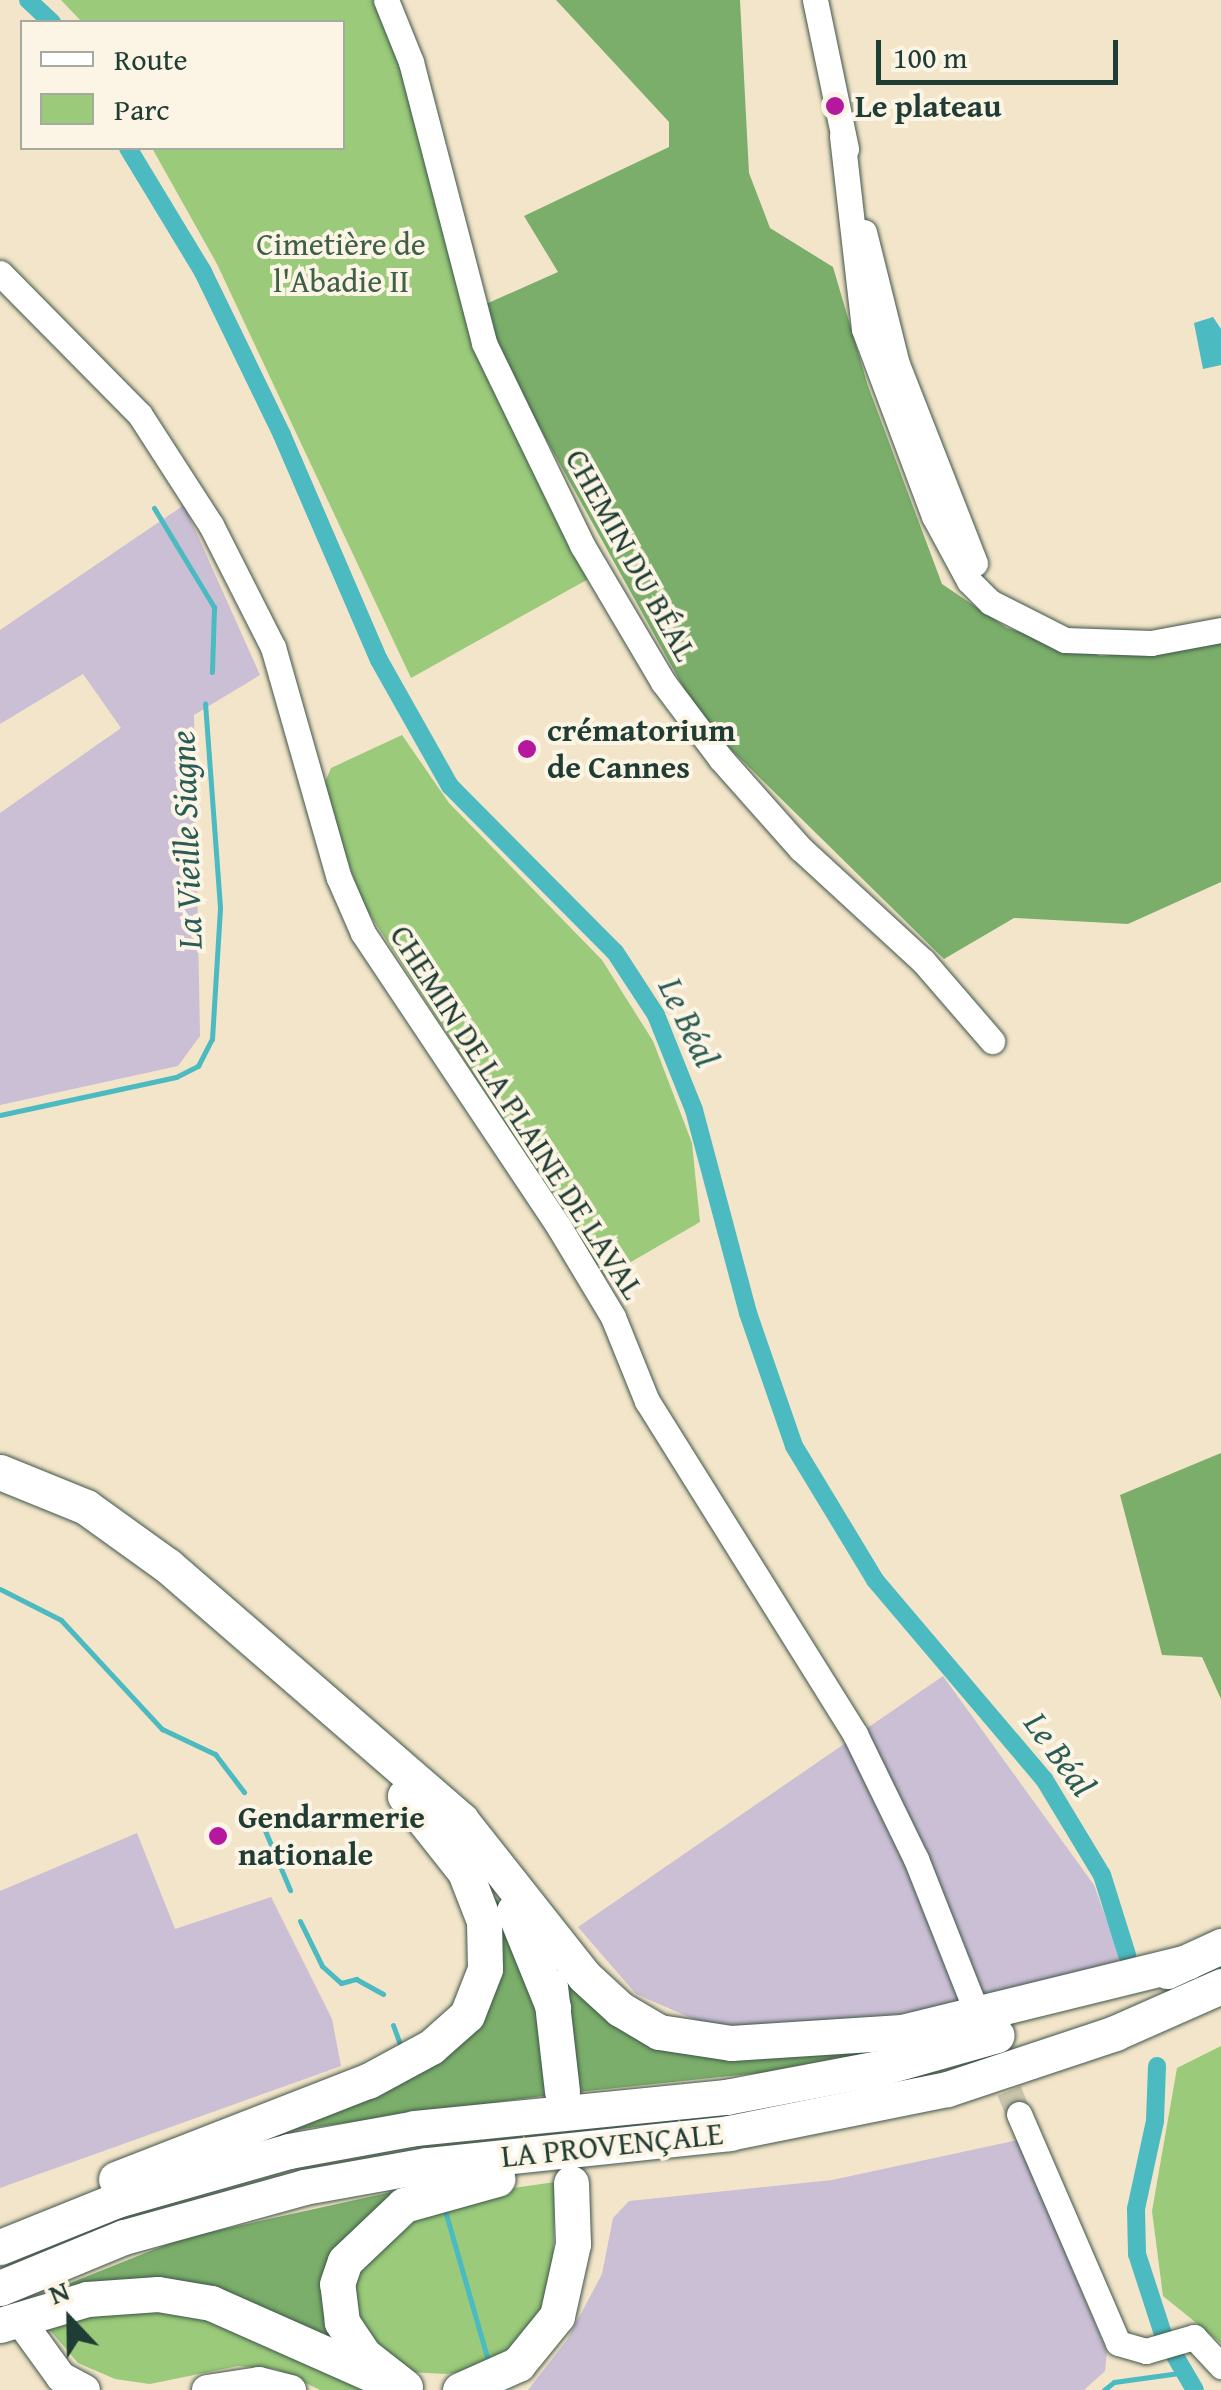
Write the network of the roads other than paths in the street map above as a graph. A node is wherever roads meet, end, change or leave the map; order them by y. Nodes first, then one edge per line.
1 (386, 0) edge
2 (815, 0) edge
3 (0, 273) edge
4 (1221, 630) edge
5 (992, 1041) dead end
6 (0, 1472) edge
7 (0, 1488) edge
8 (394, 1784) junction
9 (518, 1890) junction
10 (1221, 1946) edge
11 (1188, 1962) junction
12 (1221, 1986) edge
13 (973, 2003) tunnel mouth
14 (552, 2007) junction
15 (562, 2092) dead end
16 (1018, 2114) tunnel mouth
17 (786, 2123) junction
18 (571, 2183) dead end
19 (0, 2232) edge
20 (0, 2247) edge
21 (0, 2288) edge
22 (14, 2328) edge
23 (1221, 2366) edge
24 (70, 2386) edge
25 (280, 2388) edge
26 (412, 2388) edge
27 (207, 2390) edge
28 (460, 2390) edge

1 - 5 street, CHEMIN DU BÉAL
2 - 4 street
3 - 13 street, CHEMIN DE LA PLAINE DE LAVAL
6 - 9 highway
7 - 8 highway
8 - 14 highway
8 - 19 highway
9 - 11 highway
9 - 14 highway
10 - 11 highway, LA PROVENÇALE
11 - 20 highway, LA PROVENÇALE
12 - 17 highway, LA PROVENÇALE
14 - 15 highway
16 - 23 street
17 - 21 highway, LA PROVENÇALE
17 - 26 highway
18 - 28 highway
22 - 24 main road
22 - 26 highway
25 - 27 main road

